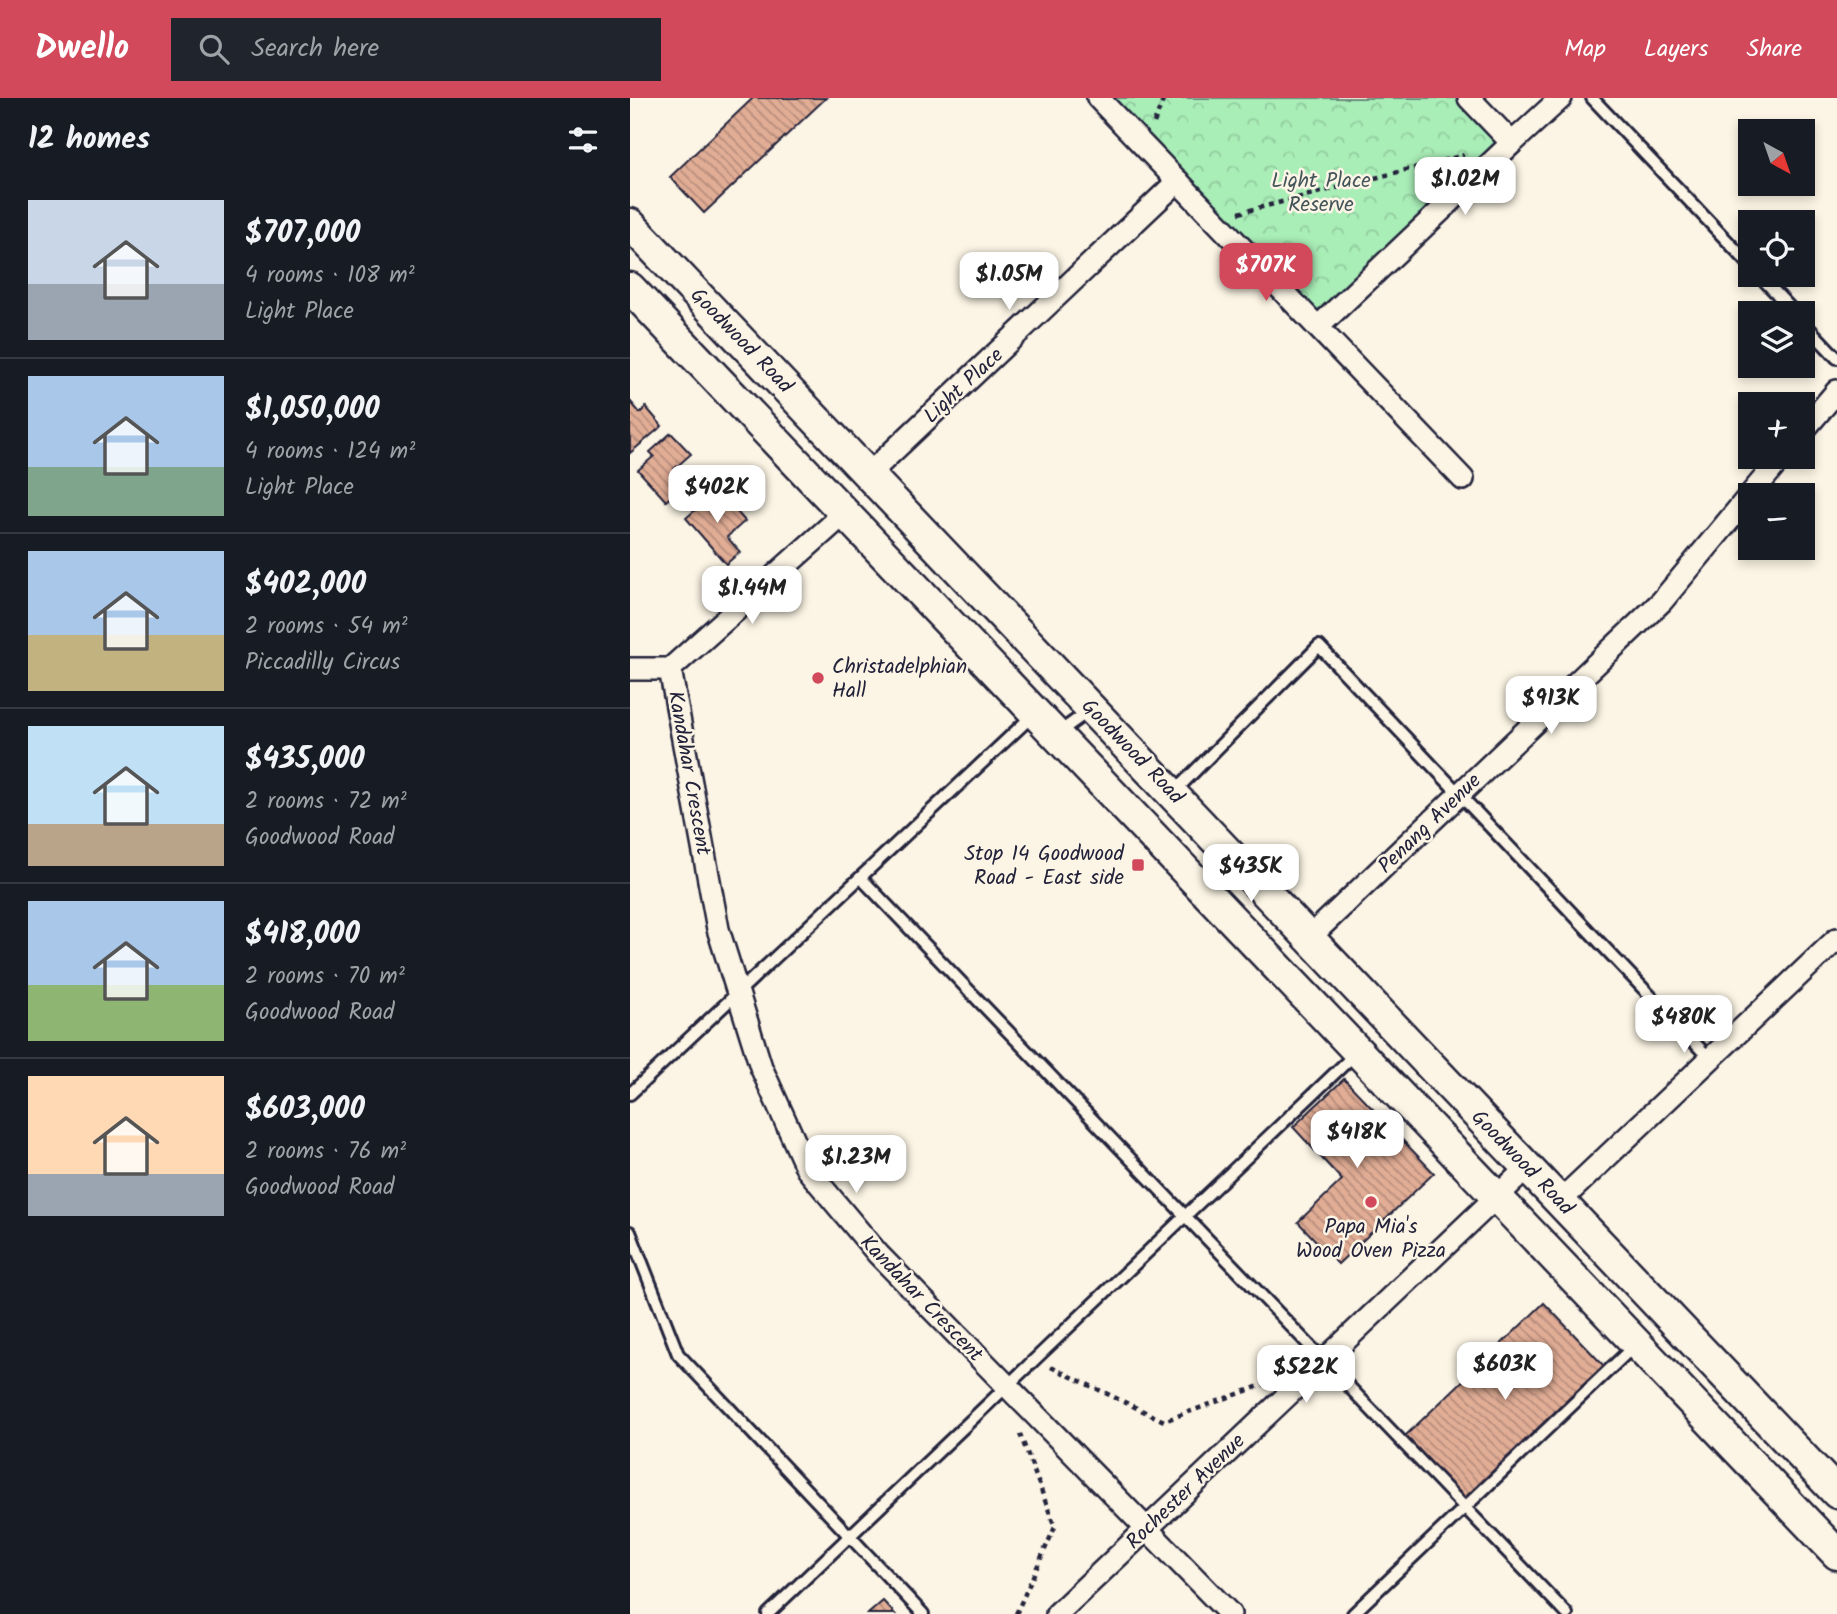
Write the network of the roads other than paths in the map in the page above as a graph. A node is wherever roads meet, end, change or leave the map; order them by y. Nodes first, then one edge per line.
1 (1098, 98) edge
2 (1469, 98) edge
3 (1561, 98) edge
4 (1592, 98) edge
5 (1513, 143) junction
6 (1178, 181) junction
7 (630, 225) edge
8 (1738, 252) edge
9 (1770, 287) edge
10 (630, 288) edge
11 (1784, 301) edge
12 (1318, 327) junction
13 (1815, 335) edge
14 (1837, 358) edge
15 (1837, 391) edge
16 (1815, 417) edge
17 (1772, 469) edge
18 (870, 473) junction
19 (1463, 479) dead end
20 (1760, 483) edge
21 (1738, 509) edge
22 (845, 513) junction
23 (630, 669) edge
24 (670, 669) junction
25 (1092, 708) junction
26 (1035, 713) junction
27 (1055, 735) junction
28 (1173, 793) junction
29 (1460, 794) junction
30 (861, 878) junction
31 (1310, 937) junction
32 (1837, 939) edge
33 (738, 992) junction
34 (1357, 1052) junction
35 (1710, 1059) junction
36 (630, 1094) edge
37 (1528, 1167) junction
38 (1495, 1196) junction
39 (1560, 1201) junction
40 (1186, 1214) junction
41 (630, 1231) edge
42 (1636, 1344) junction
43 (1324, 1360) junction
44 (1001, 1390) junction
45 (1837, 1493) edge
46 (1466, 1506) junction
47 (1146, 1528) junction
48 (849, 1535) junction
49 (1837, 1554) edge
50 (768, 1614) edge
51 (923, 1614) edge
52 (1057, 1614) edge
53 (1230, 1614) edge
54 (1353, 1614) edge
55 (1567, 1614) edge

1 - 6 street
2 - 5 street
3 - 5 street
4 - 8 lane
5 - 12 street
6 - 12 street
6 - 18 street, Light Place
7 - 18 main road, Goodwood Road
9 - 11 lane
10 - 22 main road, Goodwood Road
12 - 19 street
13 - 14 lane
15 - 16 street
17 - 20 street, Penang Avenue
18 - 25 main road, Goodwood Road
21 - 29 street, Penang Avenue
22 - 24 street
22 - 26 main road, Goodwood Road
23 - 24 street
24 - 33 street, Kandahar Crescent
25 - 27 lane
25 - 28 main road, Goodwood Road
26 - 27 main road, Goodwood Road
26 - 30 lane
27 - 34 main road, Goodwood Road
28 - 29 lane
28 - 31 main road, Goodwood Road
29 - 31 street, Penang Avenue
29 - 35 lane
30 - 33 lane
30 - 40 lane
31 - 37 main road, Goodwood Road
32 - 35 street
33 - 36 lane
33 - 44 street, Kandahar Crescent
34 - 38 main road, Goodwood Road
34 - 40 lane
35 - 39 street
37 - 38 street, Rochester Avenue
37 - 39 main road, Goodwood Road
38 - 42 main road, Goodwood Road
38 - 43 street, Rochester Avenue
39 - 45 main road, Goodwood Road
40 - 43 lane
40 - 44 lane
41 - 48 lane
42 - 46 lane
42 - 49 main road, Goodwood Road
43 - 46 lane
43 - 47 street, Rochester Avenue
44 - 47 street, Kandahar Crescent
44 - 48 lane
46 - 54 lane
46 - 55 lane
47 - 52 street, Rochester Avenue
47 - 53 street, Kandahar Crescent
48 - 50 lane
48 - 51 lane

